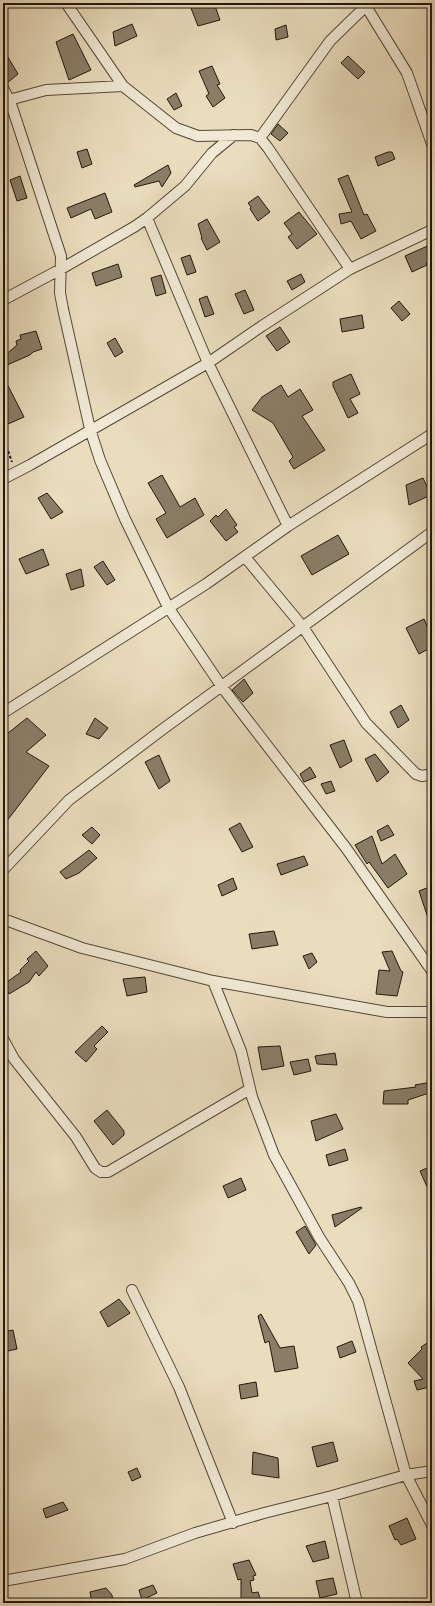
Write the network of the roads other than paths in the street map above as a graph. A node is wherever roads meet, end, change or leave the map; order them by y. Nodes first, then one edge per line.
1 (66, 3) edge
2 (366, 4) edge
3 (123, 86) junction
4 (3, 88) edge
5 (7, 101) edge
6 (234, 135) junction
7 (260, 138) junction
8 (432, 144) edge
9 (147, 218) junction
10 (432, 230) edge
11 (61, 269) junction
12 (350, 269) junction
13 (3, 300) edge
14 (208, 363) junction
15 (90, 429) junction
16 (432, 434) edge
17 (3, 479) edge
18 (288, 526) junction
19 (432, 532) edge
20 (245, 557) junction
21 (168, 607) junction
22 (303, 628) junction
23 (222, 687) junction
24 (3, 713) edge
25 (432, 774) edge
26 (3, 870) edge
27 (3, 919) edge
28 (432, 971) edge
29 (213, 981) junction
30 (432, 1012) edge
31 (3, 1039) edge
32 (250, 1089) junction
33 (132, 1290) dead end
34 (432, 1471) edge
35 (406, 1475) junction
36 (332, 1496) junction
37 (233, 1522) junction
38 (432, 1526) edge
39 (3, 1581) edge
40 (357, 1603) edge

1 - 3 street
2 - 7 street
2 - 8 street
3 - 5 street
3 - 6 street
4 - 5 street
5 - 11 street
6 - 7 street
6 - 9 street
7 - 12 street
9 - 11 street
9 - 14 street
10 - 12 street
11 - 13 street
11 - 15 street
12 - 14 street
14 - 15 street
14 - 18 street
15 - 17 street
15 - 21 street
16 - 18 street
18 - 20 street
19 - 22 street
20 - 21 street
20 - 22 street
21 - 23 street
21 - 24 street
22 - 23 street
22 - 25 street
23 - 26 street
23 - 28 street
27 - 29 street
29 - 30 street
29 - 32 street
31 - 32 street
32 - 35 street
33 - 37 street
34 - 35 street
35 - 36 street
35 - 38 street
36 - 37 street
36 - 40 street
37 - 39 street

